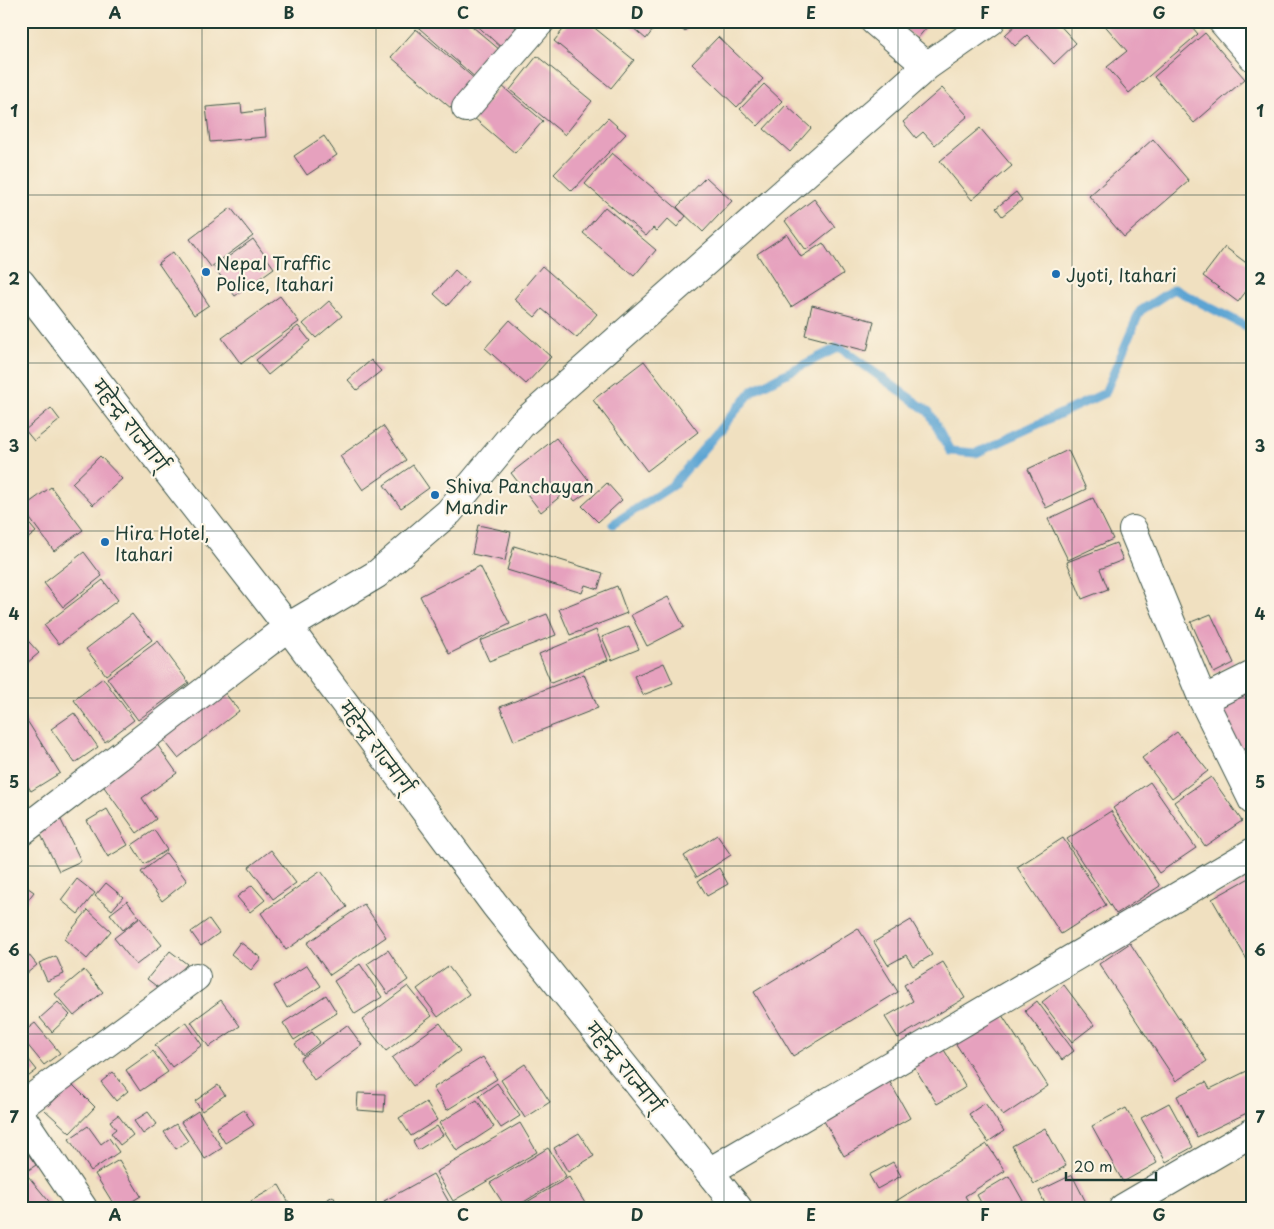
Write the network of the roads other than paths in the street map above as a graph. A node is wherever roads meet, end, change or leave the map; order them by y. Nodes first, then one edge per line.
1 (541, 21) edge
2 (874, 21) edge
3 (991, 21) edge
4 (1222, 21) edge
5 (1253, 57) edge
6 (927, 66) junction
7 (466, 108) dead end
8 (21, 283) edge
9 (1134, 530) dead end
10 (288, 627) junction
11 (1253, 675) edge
12 (1202, 700) junction
13 (1253, 801) edge
14 (21, 832) edge
15 (1253, 852) edge
16 (196, 976) dead end
17 (21, 1106) edge
18 (21, 1116) edge
19 (1253, 1132) edge
20 (709, 1172) junction
21 (83, 1208) edge
22 (738, 1208) edge
23 (1123, 1208) edge

1 - 7 main road
2 - 6 main road
3 - 6 main road
4 - 5 main road
6 - 10 main road
8 - 10 main road, महेन्द्र राज्मार्ग्
9 - 12 main road
10 - 14 main road
10 - 20 main road, महेन्द्र राज्मार्ग्
11 - 12 main road
12 - 13 main road
15 - 20 main road
16 - 17 main road
18 - 21 main road
19 - 23 main road
20 - 22 main road, महेन्द्र राज्मार्ग्

